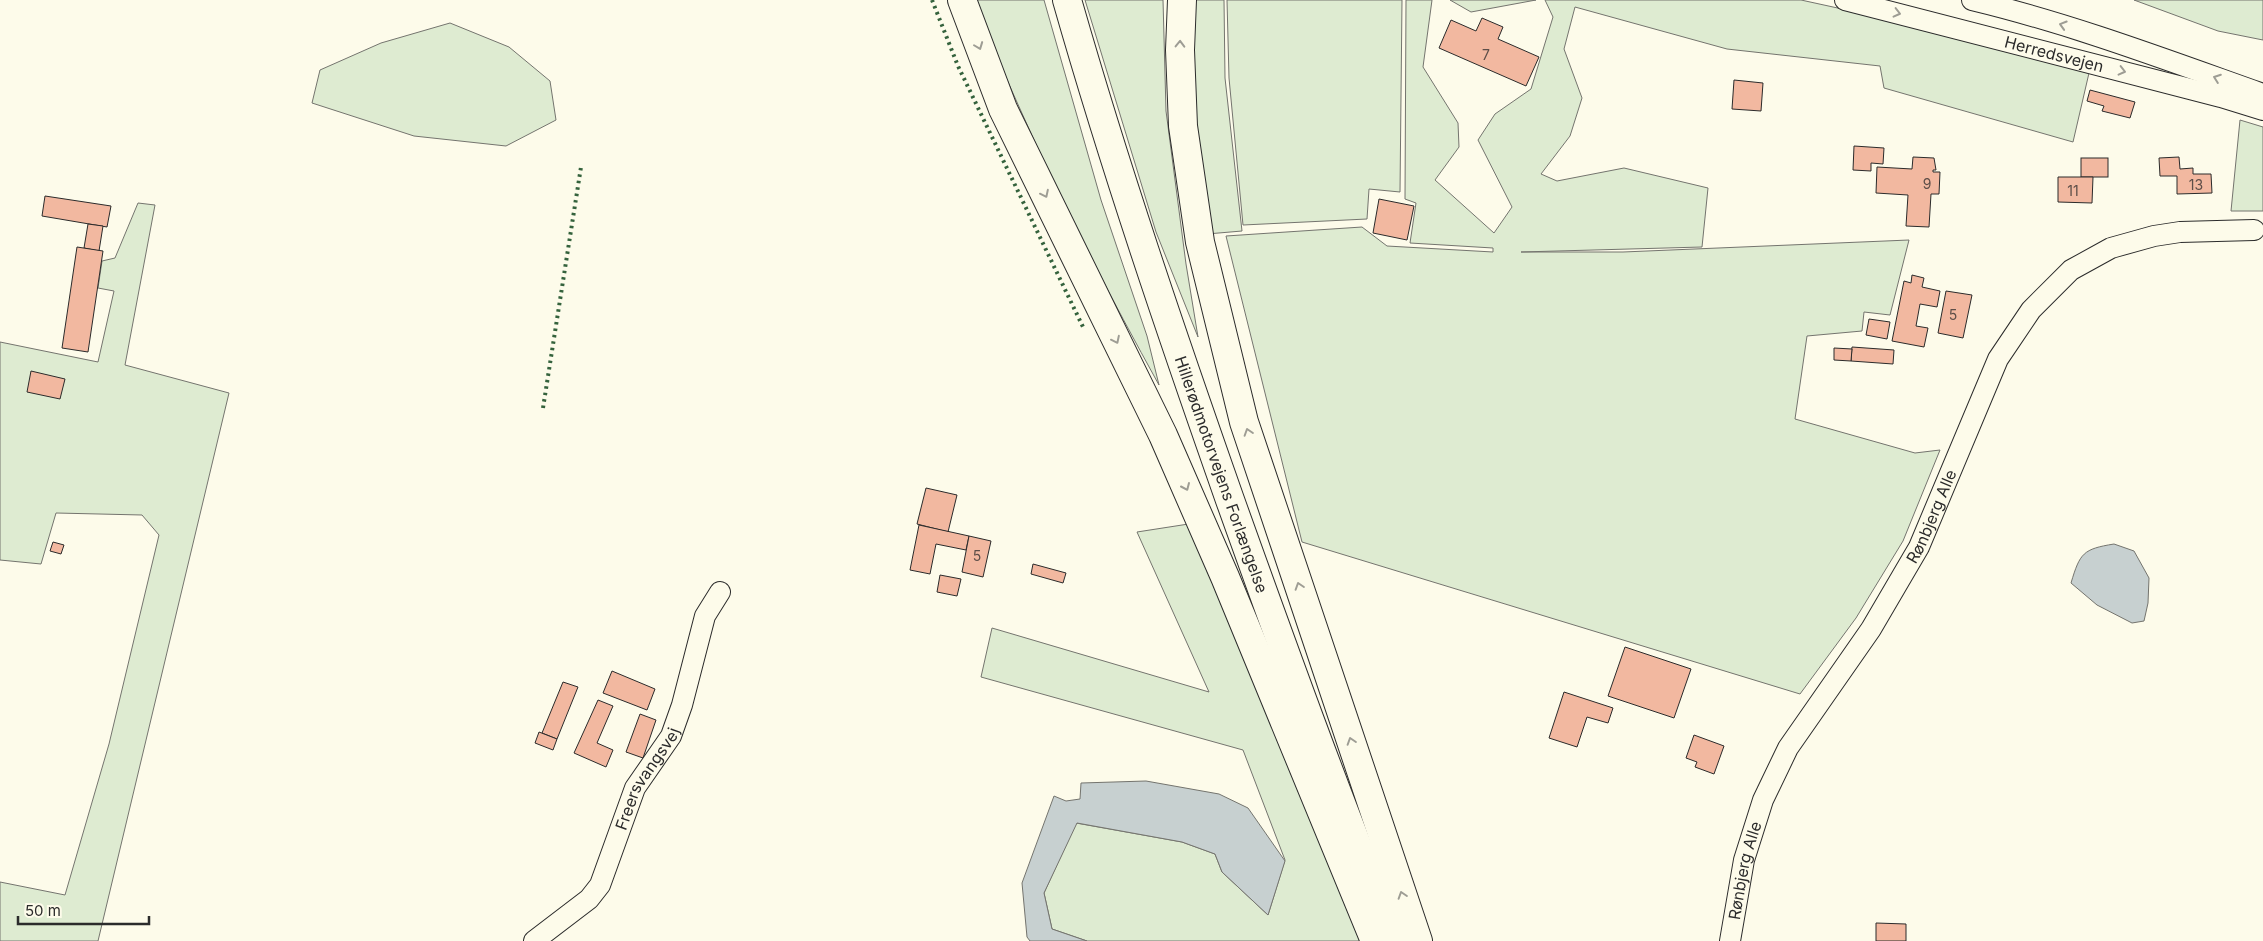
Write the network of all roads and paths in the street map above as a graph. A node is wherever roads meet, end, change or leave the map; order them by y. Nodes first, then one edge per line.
1 (962, 0) edge
2 (1066, 0) edge
3 (1182, 0) edge
4 (1848, 0) edge
5 (1972, 0) edge
6 (2263, 94) edge
7 (2263, 110) edge
8 (2254, 230) dead end
9 (720, 592) dead end
10 (534, 941) edge
11 (1375, 941) edge
12 (1396, 941) edge
13 (1418, 941) edge
14 (1730, 941) edge

1 -> 11 highway
2 - 12 highway, Hillerødmotorvejens Forlængelse
13 -> 3 highway
4 -> 7 street, Herredsvejen
6 -> 5 street, Herredsvejen
8 - 14 street, Rønbjerg Alle
9 - 10 street, Freersvangsvej

